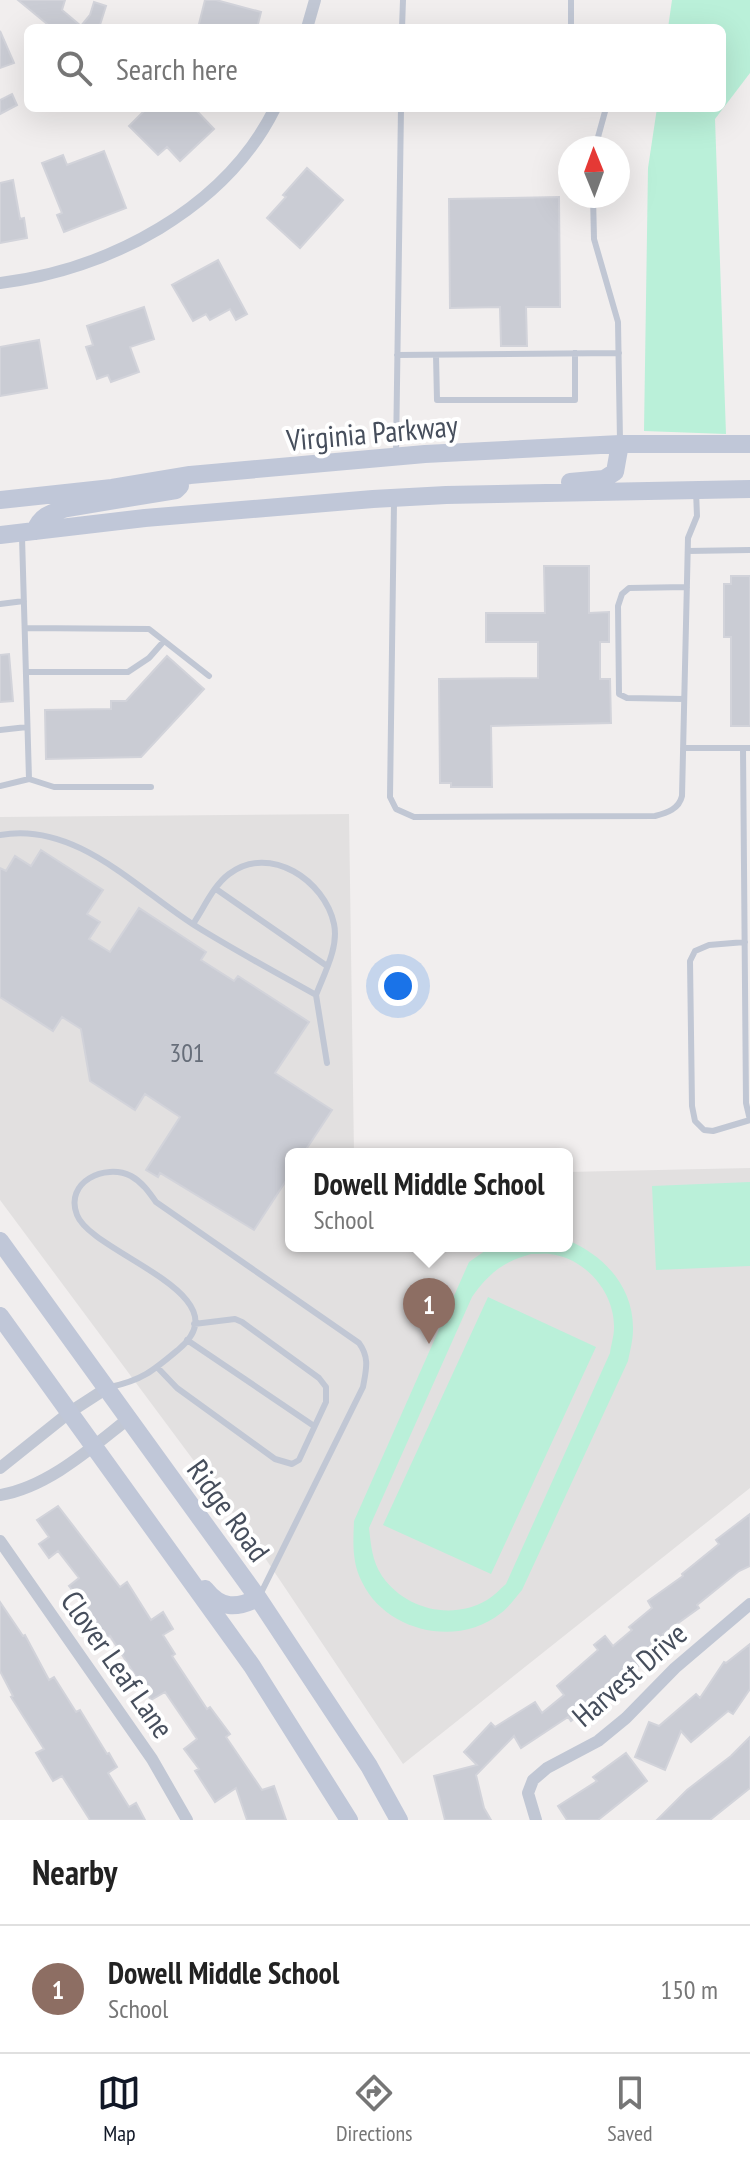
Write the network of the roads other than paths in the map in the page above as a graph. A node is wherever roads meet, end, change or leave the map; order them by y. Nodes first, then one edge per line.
1 (315, 0) edge
2 (403, 0) edge
3 (571, 0) edge
4 (308, 24) edge
5 (402, 24) edge
6 (571, 24) edge
7 (272, 112) edge
8 (401, 112) edge
9 (605, 112) edge
10 (598, 136) edge
11 (593, 208) edge
12 (0, 283) edge
13 (575, 353) junction
14 (619, 353) junction
15 (397, 355) junction
16 (436, 355) junction
17 (620, 444) junction
18 (750, 444) edge
19 (396, 456) junction
20 (190, 475) junction
21 (750, 489) edge
22 (696, 490) junction
23 (505, 495) junction
24 (394, 498) junction
25 (0, 500) edge
26 (29, 532) junction
27 (0, 535) edge
28 (750, 550) edge
29 (688, 551) junction
30 (687, 587) junction
31 (24, 601) junction
32 (0, 604) edge
33 (25, 628) junction
34 (164, 641) junction
35 (26, 672) junction
36 (209, 676) dead end
37 (684, 699) junction
38 (27, 727) junction
39 (0, 730) edge
40 (683, 748) junction
41 (747, 748) edge
42 (29, 779) junction
43 (0, 786) edge
44 (151, 787) dead end
45 (0, 835) edge
46 (216, 889) junction
47 (193, 924) junction
48 (745, 942) junction
49 (327, 966) junction
50 (316, 995) junction
51 (327, 1063) dead end
52 (750, 1120) edge
53 (0, 1241) edge
54 (0, 1316) edge
55 (194, 1324) junction
56 (187, 1340) junction
57 (157, 1367) junction
58 (107, 1388) junction
59 (70, 1412) junction
60 (128, 1419) junction
61 (314, 1426) junction
62 (93, 1446) junction
63 (0, 1468) edge
64 (0, 1495) edge
65 (155, 1532) junction
66 (0, 1541) edge
67 (258, 1598) junction
68 (750, 1604) edge
69 (187, 1820) edge
70 (349, 1820) edge
71 (399, 1820) edge
72 (536, 1820) edge

1 - 4 street
2 - 5 lane
3 - 6 lane
7 - 12 street
8 - 15 lane
9 - 10 lane
11 - 14 lane
13 - 14 lane
13 - 16 lane
13 - 16 lane
14 - 17 lane
15 - 16 lane
15 - 19 lane
17 - 18 main road, Virginia Parkway
17 - 19 main road, Virginia Parkway
17 - 23 main road
19 - 20 main road, Virginia Parkway
20 - 25 main road, Virginia Parkway
20 - 26 main road
21 - 22 main road
22 - 23 main road
22 - 29 lane
23 - 24 main road
24 - 26 main road
24 - 40 lane
26 - 27 main road
26 - 31 lane
28 - 29 lane
29 - 30 lane
30 - 37 lane
30 - 37 lane
31 - 32 lane
31 - 33 lane
33 - 34 lane
33 - 35 lane
34 - 35 lane
34 - 36 lane
35 - 38 lane
37 - 40 lane
38 - 39 lane
38 - 42 lane
40 - 41 lane
41 - 48 lane
42 - 43 lane
42 - 44 lane
45 - 47 lane
46 - 47 lane
46 - 49 lane
46 - 49 lane
47 - 50 lane
48 - 52 lane
48 - 52 lane
49 - 50 lane
50 - 51 lane
53 - 58 main road, Ridge Road
54 - 59 main road
55 - 56 lane
55 - 61 lane
55 - 67 lane
56 - 57 lane
56 - 61 lane
57 - 58 lane
57 - 61 lane
58 - 59 street
58 - 60 main road, Ridge Road
59 - 62 main road
59 - 63 street
60 - 62 street
60 - 67 main road, Ridge Road
62 - 64 street
62 - 65 main road
65 - 67 main road
65 - 70 main road
66 - 69 street, Clover Leaf Lane
67 - 71 main road, Ridge Road
68 - 72 street, Harvest Drive

